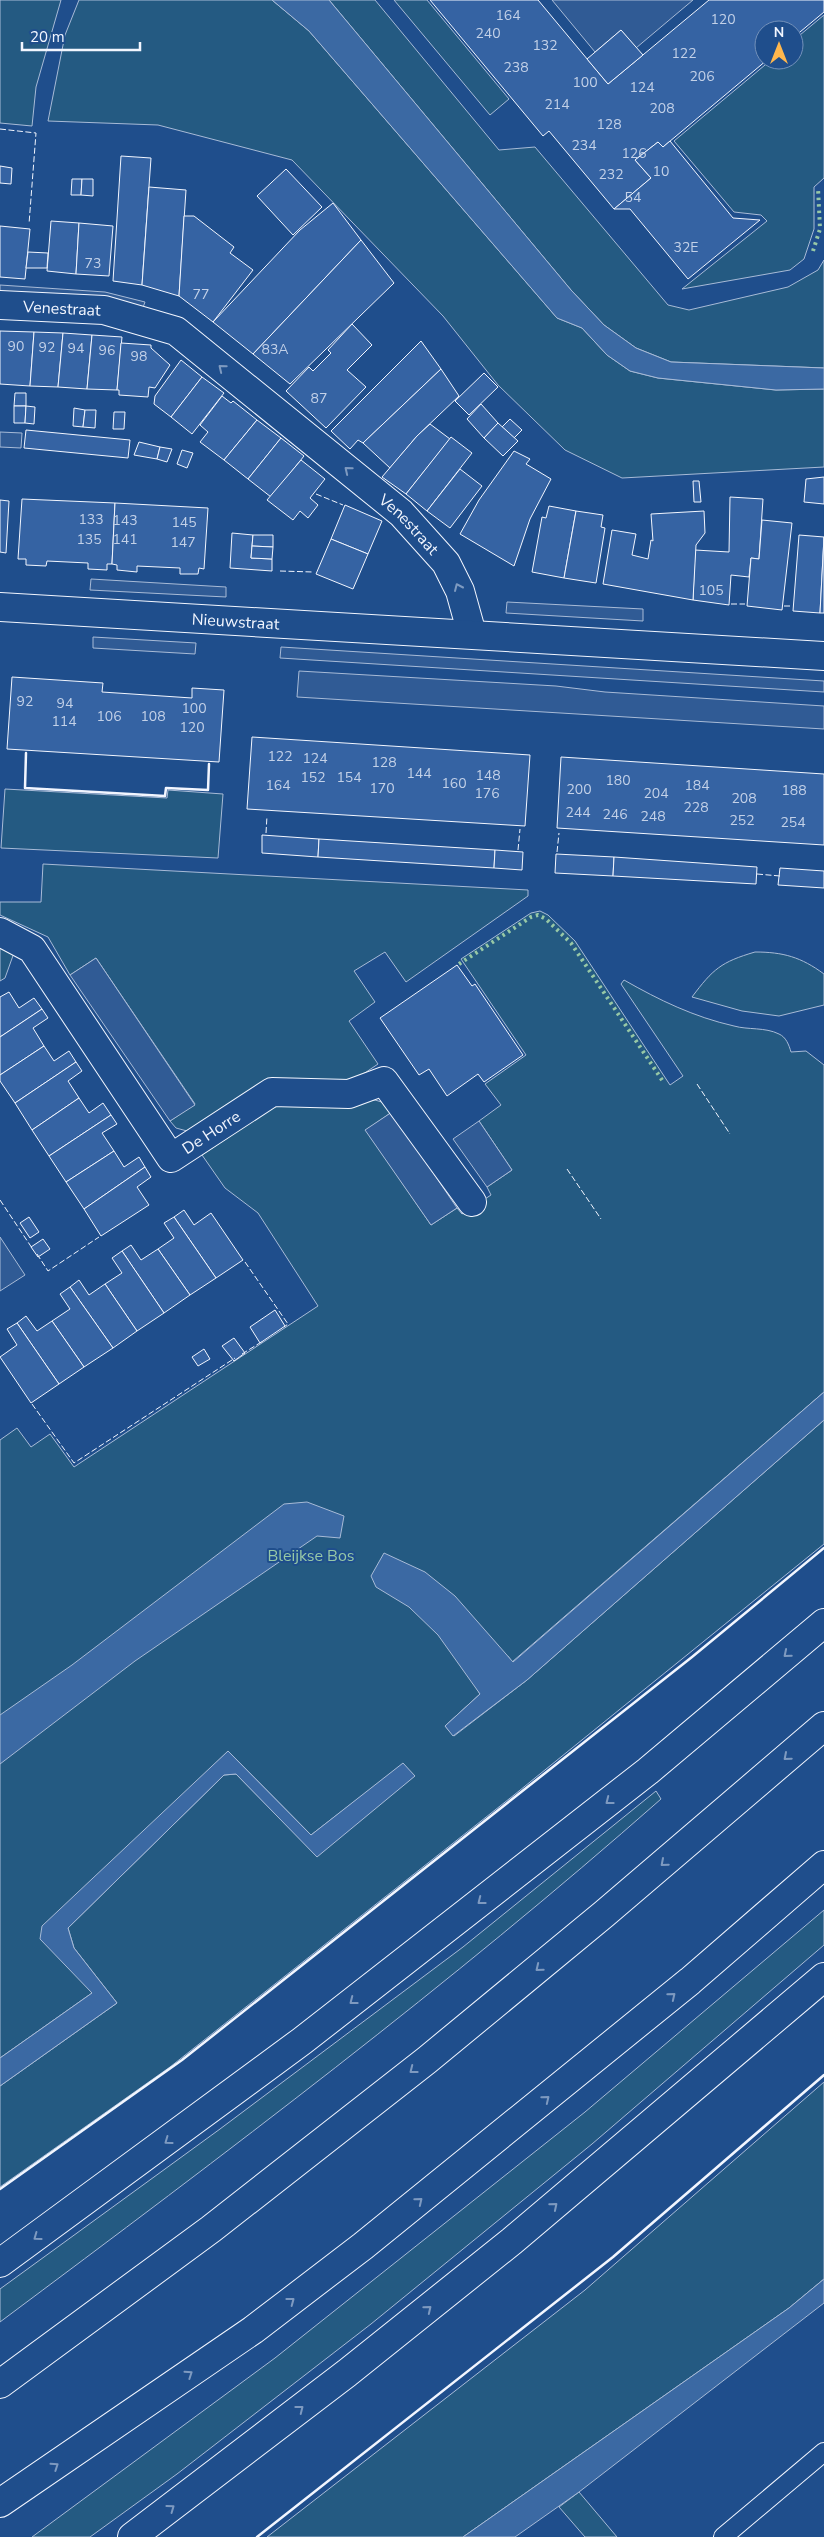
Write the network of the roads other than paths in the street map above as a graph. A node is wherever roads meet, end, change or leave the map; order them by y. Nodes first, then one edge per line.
1 (0, 305) edge
2 (0, 607) edge
3 (472, 634) junction
4 (824, 656) edge
5 (0, 932) edge
6 (472, 1202) dead end
7 (824, 1623) edge
8 (824, 1726) edge
9 (824, 1865) edge
10 (824, 1977) edge
11 (0, 2263) edge
12 (0, 2384) edge
13 (824, 2452) edge
14 (0, 2504) edge
15 (132, 2537) edge
16 (723, 2537) edge

3 -> 1 main road, Venestraat
2 - 3 main road, Nieuwstraat
3 - 4 main road
5 - 6 main road, De Horre
7 -> 11 main road
8 -> 12 main road
14 -> 9 main road
15 -> 10 main road
13 - 16 lane

